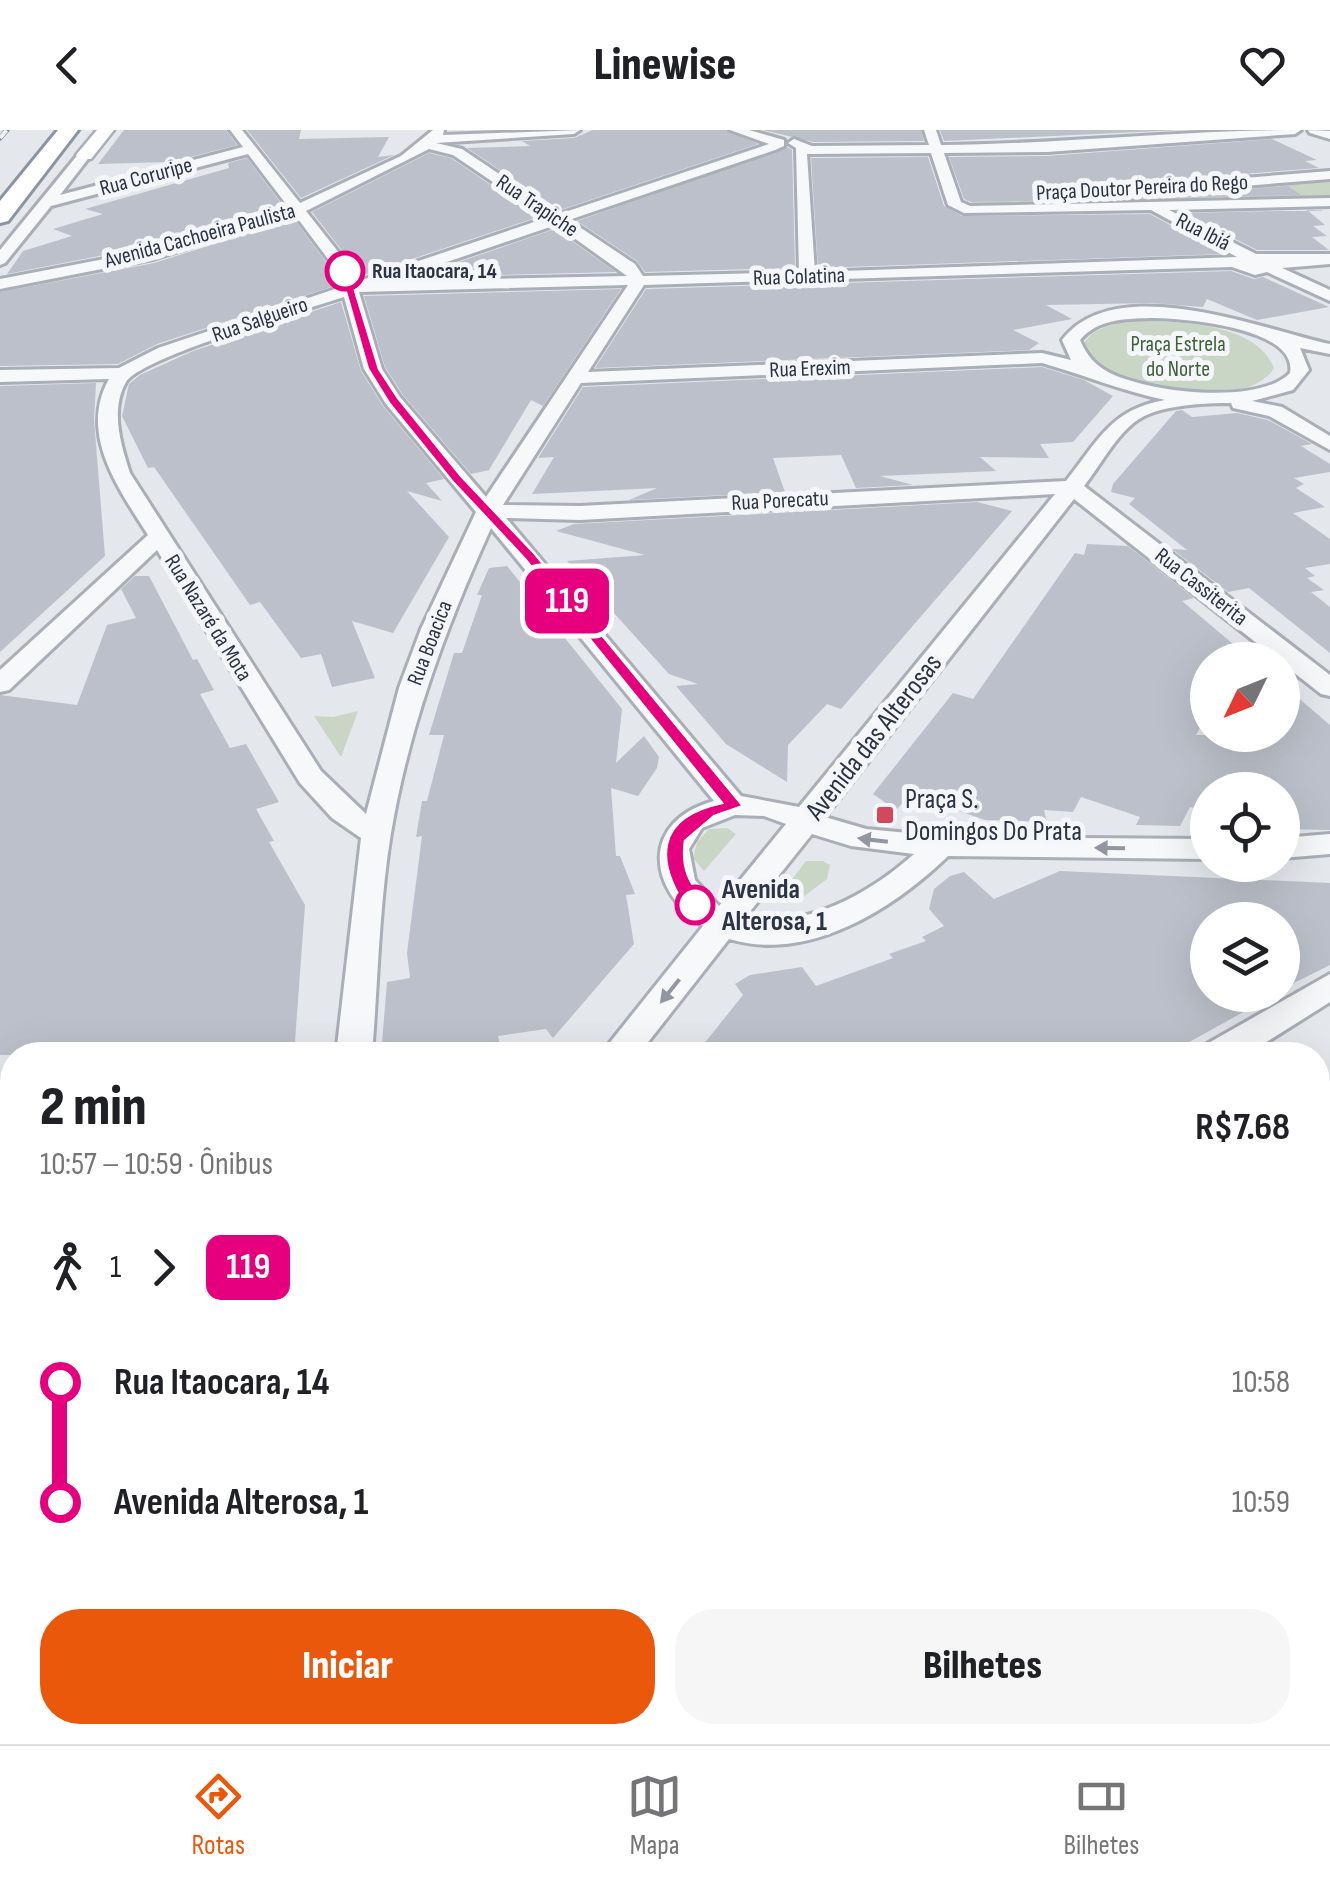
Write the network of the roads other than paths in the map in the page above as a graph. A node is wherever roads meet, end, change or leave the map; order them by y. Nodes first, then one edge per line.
1 (48, 130) edge
2 (68, 130) edge
3 (106, 130) edge
4 (236, 130) edge
5 (574, 130) edge
6 (734, 130) edge
7 (930, 130) edge
8 (1294, 130) edge
9 (1314, 130) edge
10 (1330, 135) edge
11 (433, 138) edge
12 (790, 147) edge
13 (251, 149) junction
14 (936, 149) junction
15 (85, 155) joint
16 (1330, 175) edge
17 (0, 186) edge
18 (1194, 186) dead end
19 (1158, 189) dead end
20 (957, 202) junction
21 (1330, 202) edge
22 (42, 204) junction
23 (1154, 208) junction
24 (299, 210) junction
25 (0, 216) edge
26 (558, 220) junction
27 (0, 260) edge
28 (1243, 260) junction
29 (1330, 260) edge
30 (1271, 265) junction
31 (807, 277) junction
32 (639, 280) junction
33 (0, 284) edge
34 (357, 287) junction
35 (1330, 296) edge
36 (1260, 332) junction
37 (1072, 342) junction
38 (1330, 349) edge
39 (1042, 358) junction
40 (1301, 365) junction
41 (122, 373) junction
42 (1101, 374) junction
43 (0, 376) edge
44 (579, 378) junction
45 (1281, 388) junction
46 (1212, 398) junction
47 (1275, 411) junction
48 (1128, 417) junction
49 (1330, 444) edge
50 (1072, 486) junction
51 (488, 512) junction
52 (158, 538) junction
53 (0, 684) edge
54 (1330, 688) edge
55 (734, 806) junction
56 (806, 824) junction
57 (376, 834) junction
58 (1330, 844) edge
59 (942, 845) junction
60 (1300, 846) edge
61 (1190, 849) edge
62 (722, 927) junction
63 (1327, 990) edge
64 (355, 1042) edge
65 (629, 1042) edge
66 (1240, 1042) edge

1 - 17 highway
2 - 25 highway
3 - 15 main road
4 - 13 street
5 - 11 street
6 - 12 street
7 - 14 street
8 - 14 street
9 - 10 street
11 - 24 street, Avenida Cachoeira Paulista
11 - 26 street, Rua Trapiche
12 - 14 street
12 - 26 street, Rua Salgueiro
12 - 31 street
13 - 22 street, Rua Coruripe
13 - 24 street
14 - 20 street
15 - 22 street
16 - 18 street, Praça Doutor Pereira do Rego
19 - 20 street, Praça Doutor Pereira do Rego
20 - 23 street, Praça Doutor Pereira do Rego
21 - 23 street, Praça Doutor Pereira do Rego
22 - 27 street
23 - 28 street, Rua Ibiá
24 - 33 street, Avenida Cachoeira Paulista
24 - 34 street
26 - 32 street, Rua Trapiche
26 - 34 street, Rua Salgueiro
28 - 30 street
28 - 31 street, Rua Colatina
29 - 30 street
30 - 35 street
31 - 32 street, Rua Colatina
32 - 34 street, Rua Colatina
32 - 44 street, Rua Boacica
34 - 41 street, Rua Salgueiro
34 - 51 street
36 - 37 street
36 - 38 street
36 - 40 street
37 - 39 street, Rua Erexim
37 - 42 street
38 - 40 street
39 - 42 street, Rua Erexim
39 - 44 street, Rua Erexim
40 - 45 street
41 - 43 street, Rua Salgueiro
41 - 52 street, Rua Nazaré da Mota
42 - 46 street
42 - 48 street
44 - 51 street, Rua Boacica
45 - 46 street
45 - 47 street
46 - 47 street
46 - 48 street
47 - 49 street
48 - 50 street, Avenida das Alterosas
50 - 51 street, Rua Porecatu
50 - 54 street, Rua Cassiterita
50 - 56 street, Avenida das Alterosas
51 - 55 street
51 - 57 street, Rua Boacica
52 - 53 street
52 - 57 street, Rua Nazaré da Mota
55 - 56 street
55 - 62 street
59 -> 56 street
56 - 62 street, Avenida das Alterosas
57 - 64 street, Rua Boacica
58 - 60 street
61 -> 59 street
59 - 62 street
62 -> 65 street, Avenida das Alterosas
63 - 66 street

